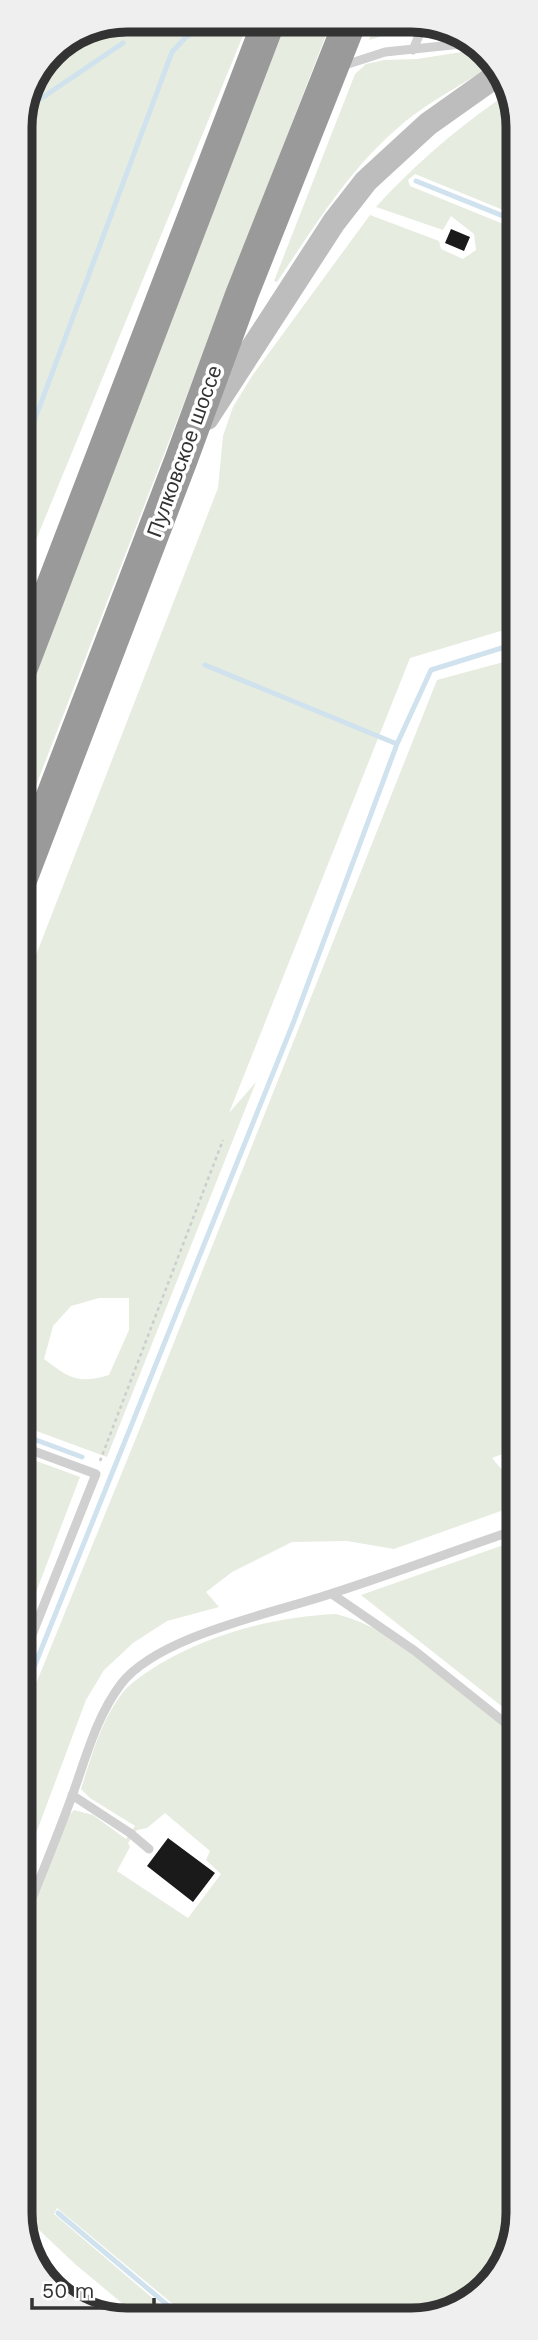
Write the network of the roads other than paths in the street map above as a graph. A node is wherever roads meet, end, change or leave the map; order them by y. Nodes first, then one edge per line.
1 (265, 31) edge
2 (346, 31) edge
3 (420, 32) edge
4 (460, 44) edge
5 (413, 50) junction
6 (331, 70) junction
7 (493, 78) edge
8 (181, 460) junction
9 (32, 640) edge
10 (32, 850) edge
11 (32, 1450) edge
12 (506, 1533) edge
13 (332, 1594) junction
14 (32, 1635) edge
15 (506, 1723) edge
16 (72, 1795) junction
17 (149, 1849) dead end
18 (32, 1898) edge

1 - 9 highway
2 - 6 highway, Пулковское шоссе
3 - 5 lane
4 - 5 lane
5 - 6 lane
6 - 8 highway, Пулковское шоссе
7 - 8 main road
8 - 10 highway, Пулковское шоссе
11 - 14 lane
12 - 13 lane
13 - 15 lane
13 - 16 lane
16 - 17 lane
16 - 18 lane

